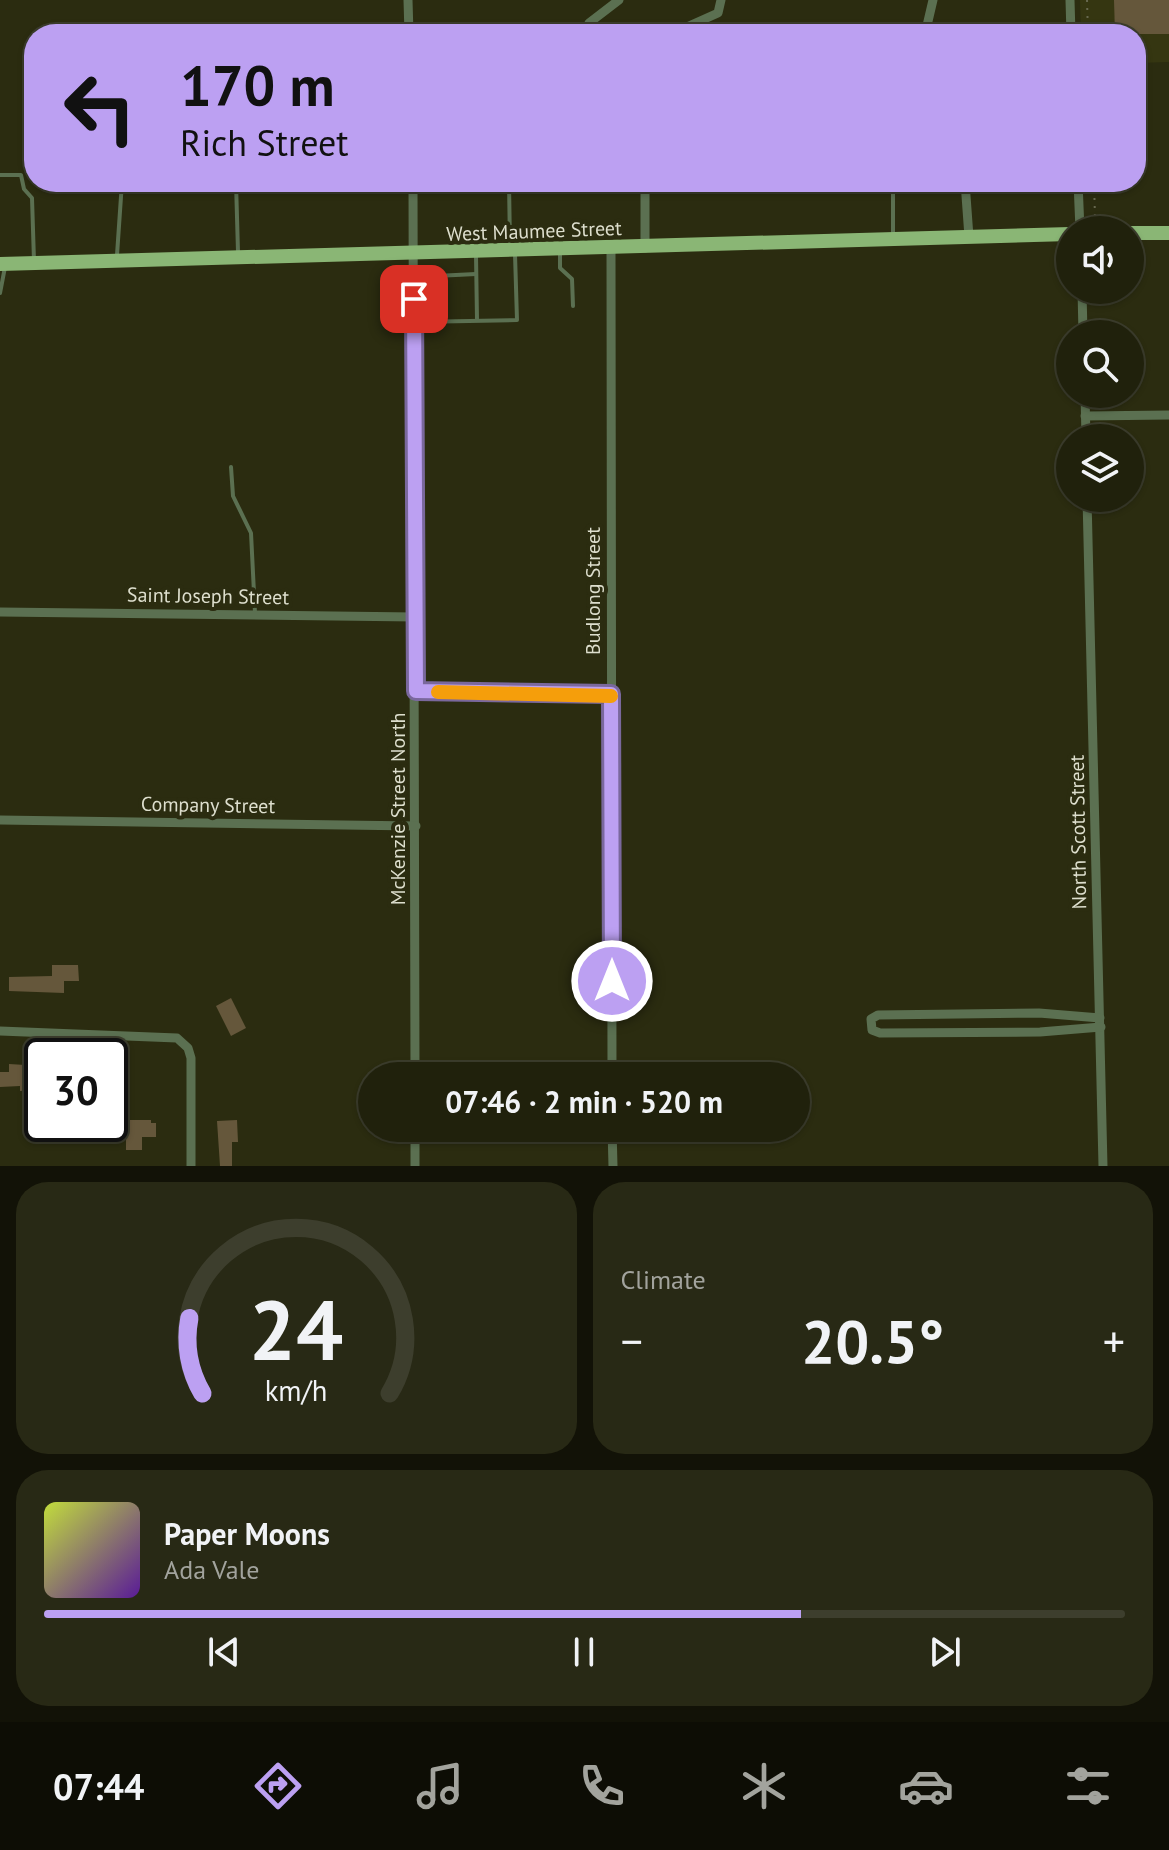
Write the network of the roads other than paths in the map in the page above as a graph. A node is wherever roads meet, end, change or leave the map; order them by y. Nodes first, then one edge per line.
1 (408, 0) edge
2 (619, 0) edge
3 (721, 0) edge
4 (933, 0) edge
5 (1070, 0) edge
6 (409, 24) edge
7 (589, 24) edge
8 (693, 24) edge
9 (927, 24) edge
10 (1071, 24) edge
11 (0, 175) edge
12 (24, 189) edge
13 (27, 192) edge
14 (121, 192) edge
15 (236, 192) edge
16 (413, 192) edge
17 (510, 192) edge
18 (645, 192) edge
19 (893, 192) edge
20 (966, 192) edge
21 (1078, 192) edge
22 (1079, 216) edge
23 (1144, 233) edge
24 (1169, 233) edge
25 (1056, 234) edge
26 (969, 237) junction
27 (893, 240) junction
28 (645, 248) junction
29 (611, 250) junction
30 (560, 251) junction
31 (513, 252) junction
32 (476, 253) junction
33 (414, 254) junction
34 (239, 259) junction
35 (117, 262) junction
36 (3, 264) edge
37 (34, 264) junction
38 (476, 274) junction
39 (414, 277) junction
40 (0, 293) edge
41 (573, 306) dead end
42 (477, 320) junction
43 (414, 322) junction
44 (1085, 408) edge
45 (1169, 415) edge
46 (1085, 416) junction
47 (1085, 424) edge
48 (231, 467) dead end
49 (1087, 512) edge
50 (0, 612) edge
51 (255, 615) junction
52 (415, 617) junction
53 (416, 691) junction
54 (611, 694) junction
55 (0, 820) edge
56 (416, 826) junction
57 (960, 1014) junction
58 (1100, 1022) junction
59 (0, 1031) edge
60 (960, 1033) junction
61 (415, 1062) edge
62 (612, 1062) edge
63 (415, 1142) edge
64 (612, 1142) edge
65 (191, 1166) edge
66 (415, 1166) edge
67 (613, 1166) edge
68 (1103, 1166) edge

1 - 6 street
2 - 7 street
3 - 8 street
4 - 9 street
5 - 10 street
11 - 12 lane
13 - 37 lane
14 - 35 lane
15 - 34 lane
16 - 33 street, McKenzie Street North
17 - 31 lane
18 - 28 street
19 - 27 lane
20 - 26 street
21 - 22 street
23 - 24 main road
25 - 26 main road, West Maumee Street
26 - 27 main road, West Maumee Street
27 - 28 main road, West Maumee Street
28 - 29 main road, West Maumee Street
29 - 30 main road, West Maumee Street
29 - 54 street, Budlong Street
30 - 31 main road, West Maumee Street
30 - 41 lane
31 - 32 main road, West Maumee Street
31 - 42 lane
32 - 33 main road, West Maumee Street
32 - 38 lane
33 - 34 main road, West Maumee Street
33 - 39 street, McKenzie Street North
34 - 35 main road, West Maumee Street
35 - 37 main road, West Maumee Street
36 - 37 main road, West Maumee Street
36 - 40 lane
38 - 39 lane
38 - 42 lane
39 - 43 street, McKenzie Street North
42 - 43 lane
43 - 52 street, McKenzie Street North
44 - 46 street
45 - 46 street
46 - 47 street
48 - 51 lane
49 - 58 street, North Scott Street
50 - 51 street, Saint Joseph Street
51 - 52 street, Saint Joseph Street
52 - 53 street, McKenzie Street North
53 - 54 street
53 - 56 street, McKenzie Street North
54 - 62 street, Budlong Street
55 - 56 street, Company Street
56 - 61 street, McKenzie Street North
57 - 58 street
57 - 60 street
57 - 60 street
58 - 60 street
58 - 68 street, North Scott Street
59 - 65 street
63 - 66 street
64 - 67 street

